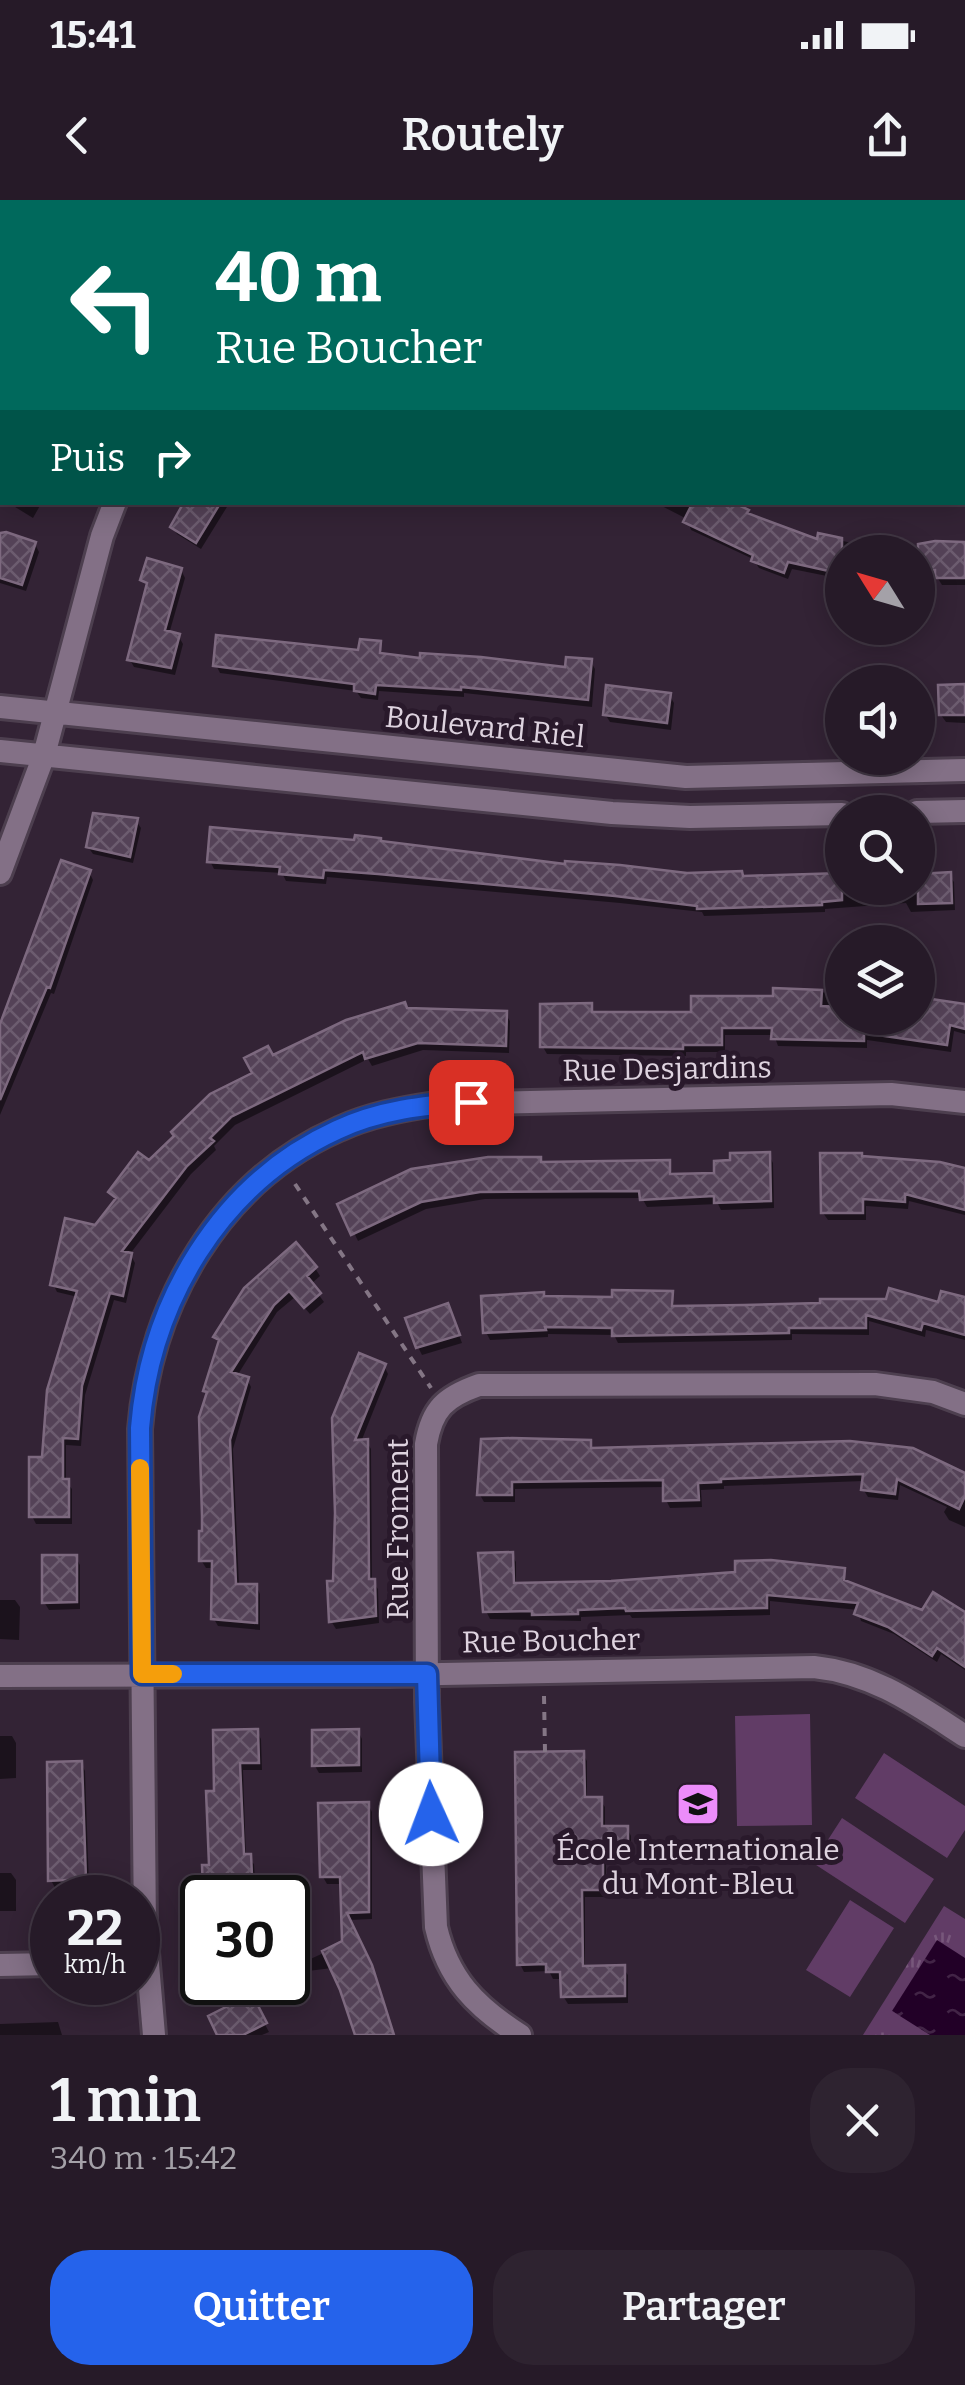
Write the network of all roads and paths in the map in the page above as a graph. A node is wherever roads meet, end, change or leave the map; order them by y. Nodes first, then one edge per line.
1 (114, 505) edge
2 (0, 707) edge
3 (53, 712) junction
4 (0, 752) edge
5 (44, 756) junction
6 (965, 770) edge
7 (762, 776) junction
8 (935, 812) edge
9 (965, 812) edge
10 (825, 814) edge
11 (760, 816) junction
12 (0, 873) edge
13 (965, 1102) edge
14 (282, 1164) junction
15 (965, 1404) edge
16 (442, 1405) junction
17 (544, 1672) junction
18 (142, 1674) junction
19 (427, 1674) junction
20 (0, 1676) edge
21 (965, 1736) edge
22 (545, 1752) dead end
23 (142, 1875) edge
24 (30, 1964) edge
25 (0, 1965) edge
26 (149, 2005) edge
27 (154, 2035) edge
28 (520, 2035) edge

1 - 3 street
2 - 3 street, Boulevard Riel
3 - 5 street
3 - 7 street, Boulevard Riel
4 - 5 street
5 - 11 street
5 - 12 street
6 - 7 street, Boulevard Riel
7 - 11 street
8 - 9 street
10 - 11 street
13 - 14 street, Rue Desjardins
14 - 16 path
14 - 18 street, Rue Desjardins
15 - 16 street, Rue Froment
16 - 19 street, Rue Froment
17 - 19 street, Rue Boucher
17 - 21 street, Rue Boucher
17 - 22 path
18 - 19 street, Rue Boucher
18 - 20 street, Rue Boucher
18 - 23 street, Rue Desjardins
19 - 28 street, Rue Froment
24 - 25 street
26 - 27 street, Rue Desjardins

